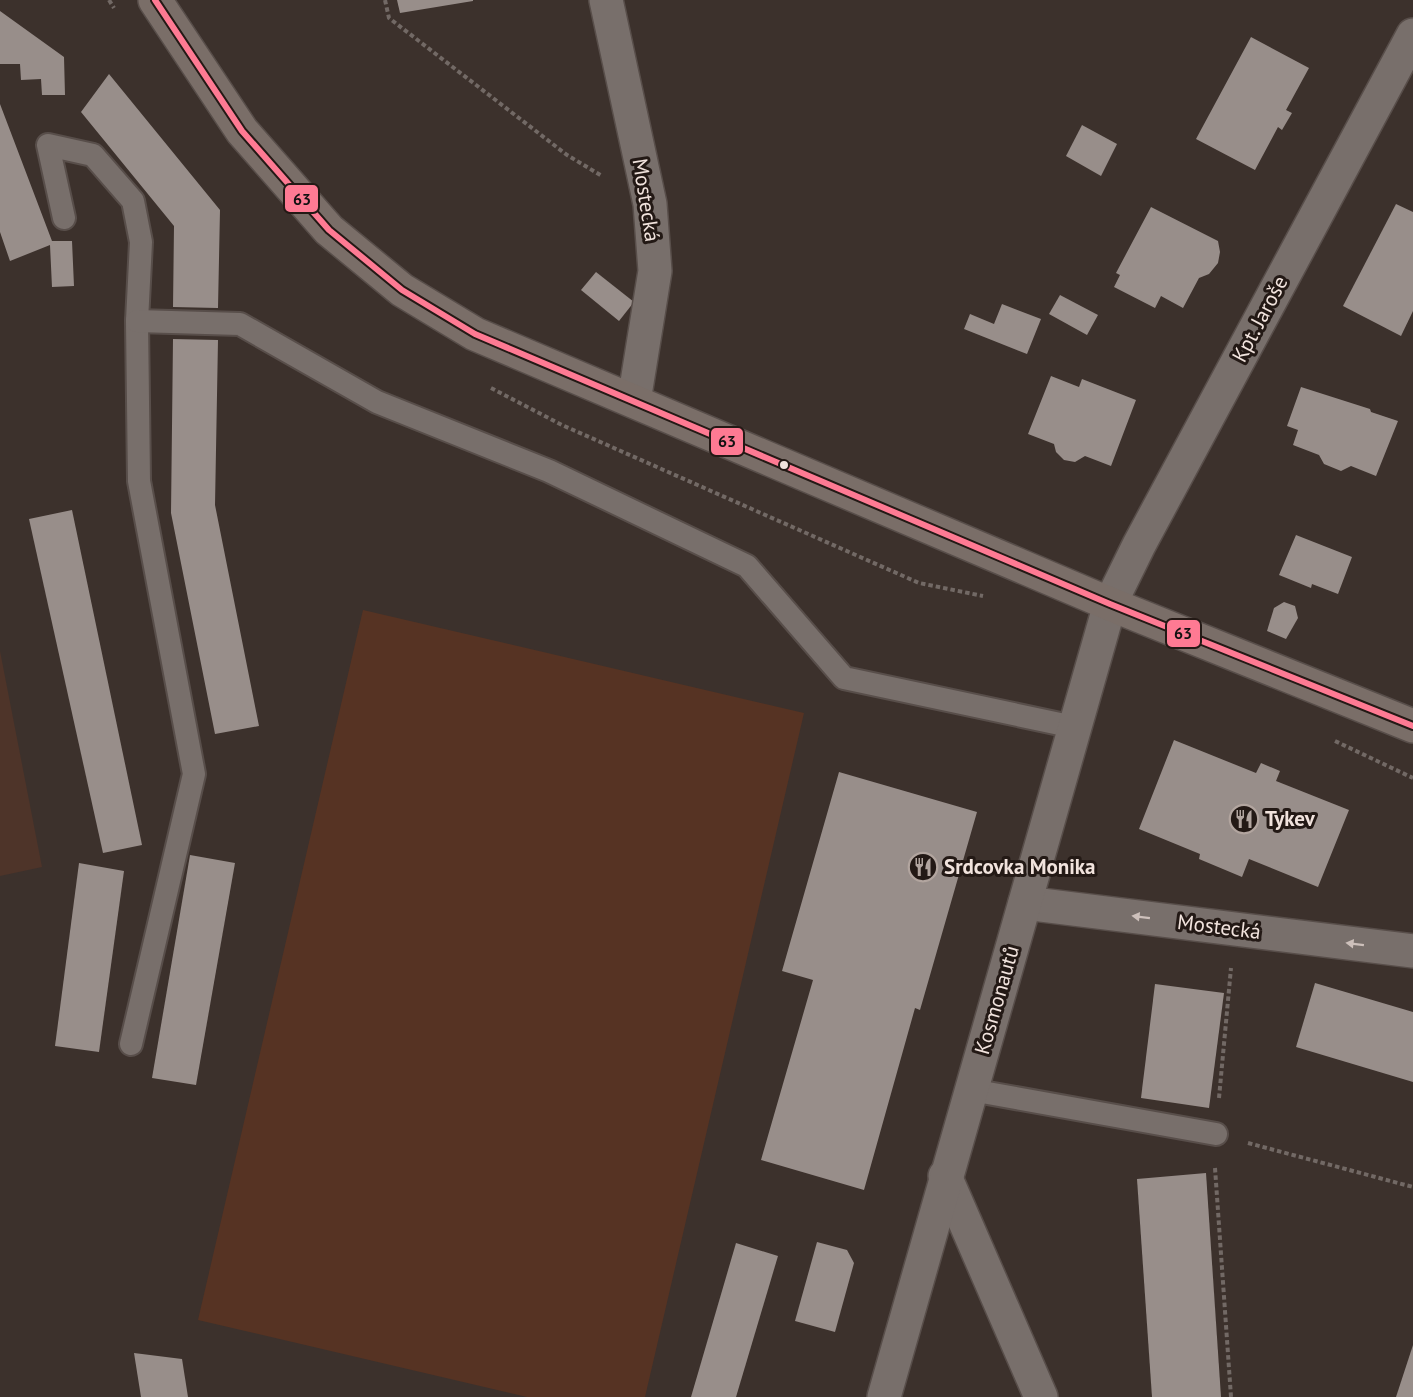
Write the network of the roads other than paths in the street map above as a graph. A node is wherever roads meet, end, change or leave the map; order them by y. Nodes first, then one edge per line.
1 (155, 0) edge
2 (606, 0) edge
3 (1413, 35) edge
4 (64, 218) dead end
5 (137, 321) junction
6 (634, 401) junction
7 (1110, 604) junction
8 (1413, 726) edge
9 (1074, 727) junction
10 (1025, 903) junction
11 (1413, 951) edge
12 (131, 1044) dead end
13 (971, 1090) junction
14 (1216, 1134) road end
15 (945, 1176) junction
16 (884, 1397) edge
17 (1041, 1397) edge

1 - 6 street
2 - 6 street, Mostecká
3 - 7 street, Kpt. Jaroše
4 - 5 lane
5 - 9 lane
5 - 12 lane
6 - 7 street
7 - 8 street
7 - 9 street, Kosmonautů
9 - 10 street, Kosmonautů
11 -> 10 street, Mostecká
10 - 13 street, Kosmonautů
13 - 14 lane
13 - 15 street, Kosmonautů
15 - 16 street, Kosmonautů
15 - 17 street

